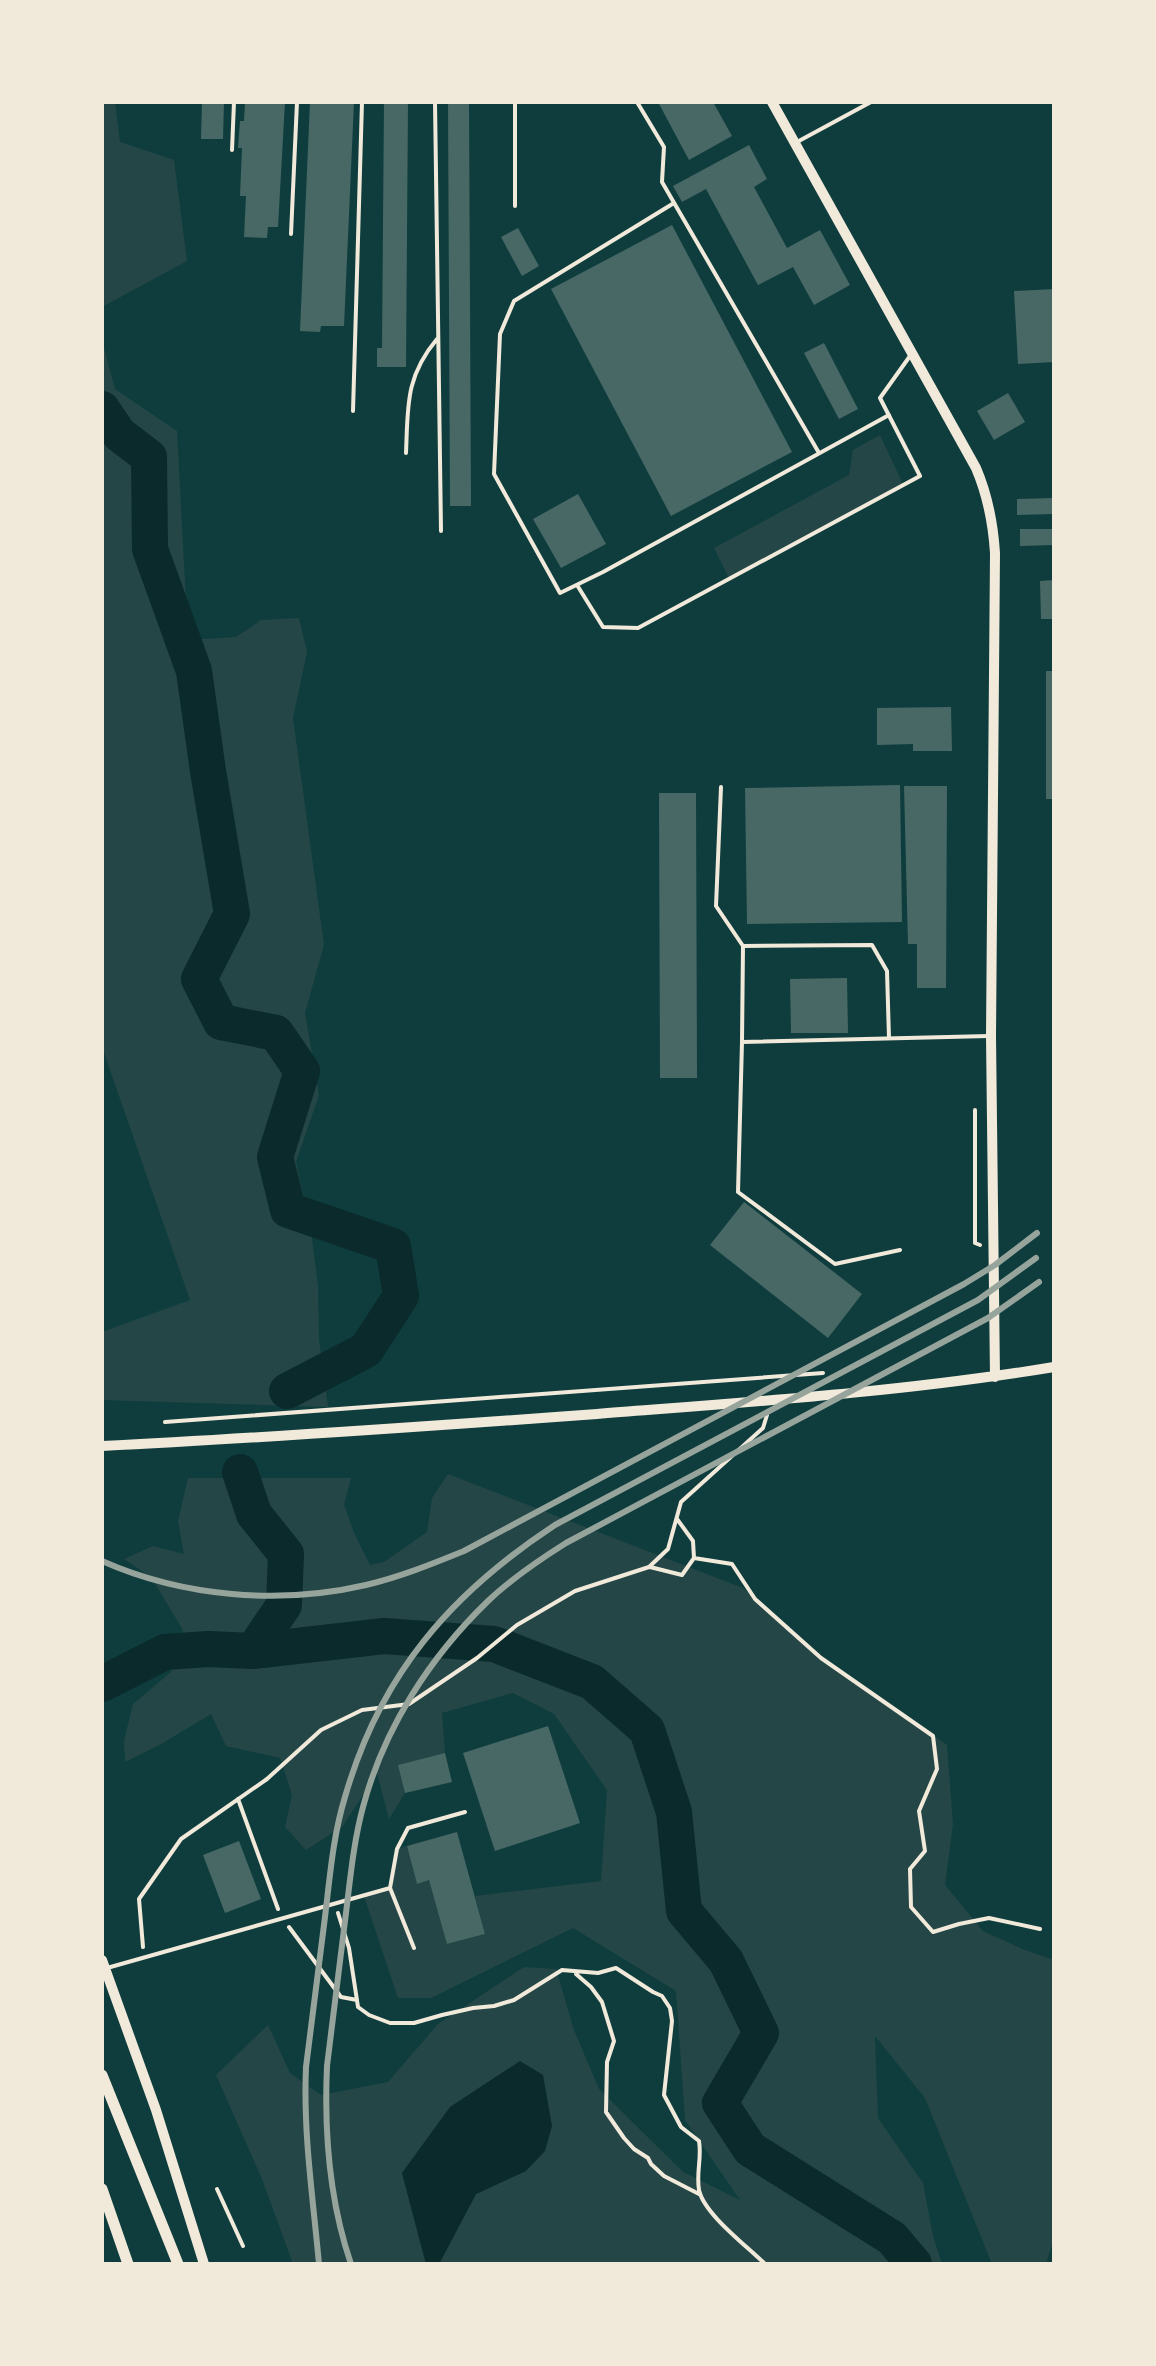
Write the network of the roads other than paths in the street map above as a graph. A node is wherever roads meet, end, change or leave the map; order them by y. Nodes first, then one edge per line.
1 (234, 102) edge
2 (297, 102) edge
3 (362, 102) edge
4 (435, 102) edge
5 (515, 102) edge
6 (637, 102) edge
7 (772, 102) edge
8 (871, 102) edge
9 (795, 143) junction
10 (232, 150) dead end
11 (674, 203) junction
12 (515, 206) dead end
13 (291, 234) dead end
14 (438, 337) junction
15 (912, 354) junction
16 (353, 411) dead end
17 (889, 415) junction
18 (406, 453) dead end
19 (819, 453) junction
20 (441, 531) dead end
21 (577, 585) junction
22 (721, 787) dead end
23 (743, 946) junction
24 (991, 1036) junction
25 (889, 1038) junction
26 (742, 1042) junction
27 (900, 1250) dead end
28 (1054, 1367) edge
29 (995, 1377) junction
30 (102, 1446) edge
31 (465, 1812) dead end
32 (390, 1888) junction
33 (414, 1948) dead end
34 (104, 1964) edge
35 (102, 2075) edge
36 (102, 2189) edge
37 (128, 2264) edge
38 (178, 2264) edge
39 (204, 2264) edge

1 - 10 lane
2 - 13 lane
3 - 16 lane
4 - 14 lane
5 - 12 lane
6 - 11 lane
7 - 9 street
8 - 9 lane
9 - 15 street
11 - 19 lane
11 - 21 lane
14 - 18 lane
14 - 20 lane
15 - 17 lane
15 - 24 street
17 - 19 lane
17 - 21 lane
19 - 21 lane
22 - 23 lane
23 - 25 lane
23 - 26 lane
24 - 25 lane
24 - 29 street
25 - 26 lane
26 - 27 lane
28 - 29 street
29 - 30 street
31 - 32 lane
32 - 33 lane
32 - 34 lane
34 - 39 street
35 - 38 main road
36 - 37 main road

